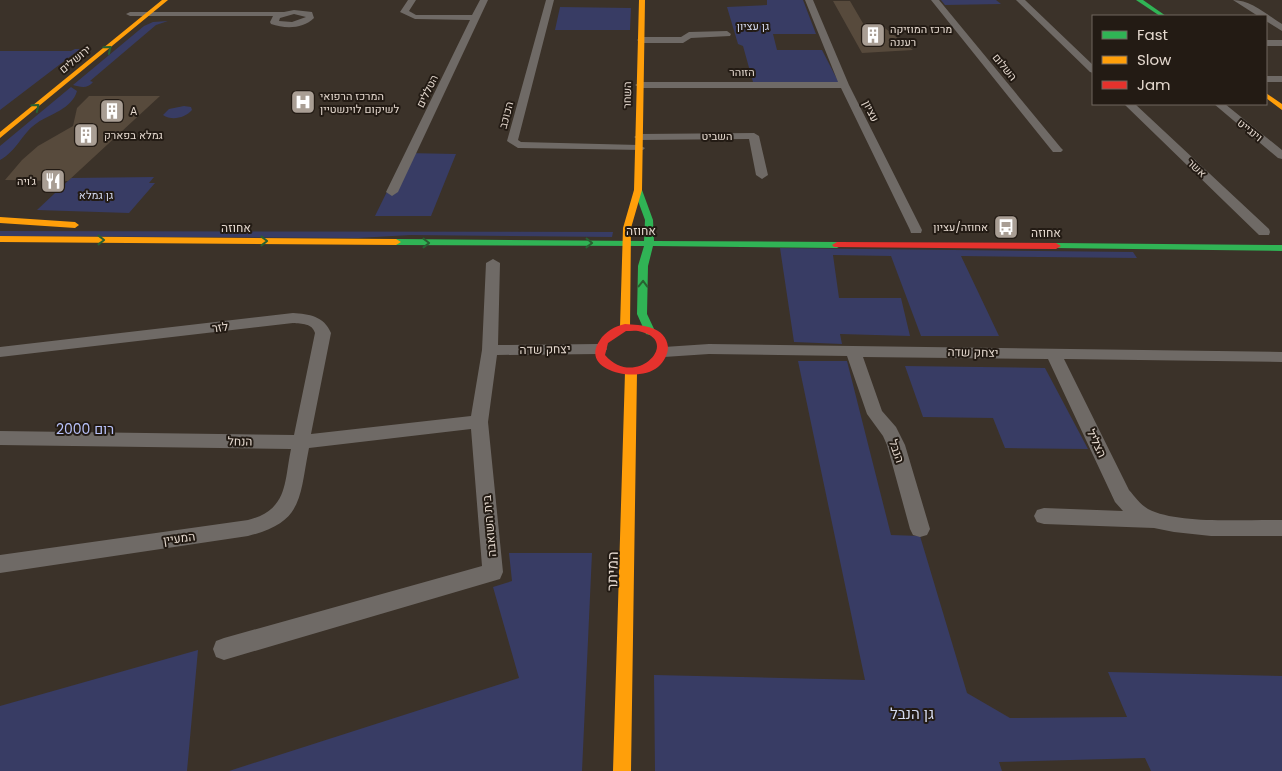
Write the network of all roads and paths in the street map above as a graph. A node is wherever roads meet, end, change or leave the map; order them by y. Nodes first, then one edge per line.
1 (147, 0) edge
2 (166, 0) edge
3 (412, 0) edge
4 (484, 0) edge
5 (550, 0) edge
6 (642, 0) edge
7 (809, 0) edge
8 (935, 0) edge
9 (1020, 0) edge
10 (1139, 0) edge
11 (1152, 0) edge
12 (1238, 0) edge
13 (282, 14) junction
14 (1162, 15) edge
15 (1173, 15) edge
16 (1261, 15) edge
17 (128, 16) junction
18 (147, 16) junction
19 (476, 18) junction
20 (1267, 19) edge
21 (274, 20) junction
22 (1282, 28) edge
23 (727, 34) dead end
24 (641, 40) junction
25 (1267, 43) edge
26 (1282, 43) edge
27 (86, 50) dead end
28 (1092, 69) edge
29 (1282, 79) edge
30 (1267, 81) edge
31 (1267, 82) edge
32 (844, 84) junction
33 (640, 85) junction
34 (1282, 94) edge
35 (1267, 96) edge
36 (1130, 105) edge
37 (1220, 105) edge
38 (1282, 108) edge
39 (0, 136) edge
40 (639, 143) junction
41 (1057, 150) dead end
42 (1282, 156) edge
43 (762, 175) dead end
44 (638, 190) junction
45 (392, 192) dead end
46 (0, 220) edge
47 (0, 225) edge
48 (622, 228) junction
49 (648, 228) junction
50 (664, 228) dead end
51 (916, 230) dead end
52 (1244, 232) dead end
53 (1269, 232) joint
54 (0, 239) edge
55 (79, 240) junction
56 (0, 244) edge
57 (627, 244) junction
58 (649, 244) junction
59 (1282, 248) edge
60 (493, 263) dead end
61 (625, 327) junction
62 (650, 331) junction
63 (599, 349) junction
64 (490, 350) junction
65 (853, 350) junction
66 (0, 352) edge
67 (664, 352) junction
68 (1053, 353) junction
69 (1282, 357) edge
70 (631, 372) junction
71 (479, 422) junction
72 (0, 438) edge
73 (302, 442) junction
74 (1044, 516) dead end
75 (1154, 520) junction
76 (1282, 528) edge
77 (920, 529) dead end
78 (0, 564) edge
79 (224, 649) dead end
80 (622, 771) edge

1 - 17 main road, ירושלים
2 - 18 main road, ירושלים
3 - 19 street
4 - 19 street, הטללים
5 - 40 street, הכוכב
6 - 24 main road, השחר
7 - 32 street, עציון
8 - 41 street, השלום
9 - 28 street
10 - 14 main road
11 - 15 main road
12 - 16 street
13 - 18 street
13 - 21 street
13 - 21 street
17 - 18 street
17 - 27 main road, ירושלים
18 - 21 street
39 -> 18 main road, ירושלים
19 - 45 street, הטללים
20 - 22 street
23 - 24 street
24 - 33 main road, השחר
25 - 26 street
29 - 30 street
31 - 34 main road
32 - 33 street, הזוהר
32 - 51 street, עציון
33 - 40 main road, השחר
35 - 38 main road
36 - 53 street, אשר
37 - 42 street, וינגייט
40 - 43 street, השביט
40 - 44 main road, השחר
44 - 48 main road, השחר
44 - 49 main road, השחר
46 - 47 main road
48 - 49 main road, אחוזה
48 - 57 main road
49 - 50 main road, אחוזה
49 - 58 main road
52 - 53 main road
54 - 55 main road, אחוזה
55 - 56 main road
55 -> 57 main road, אחוזה
57 - 58 main road, אחוזה
57 - 61 main road
58 - 59 main road, אחוזה
62 -> 58 main road
60 - 64 street, בית השואבה
61 - 62 main road
61 - 63 main road
62 - 67 main road
63 - 64 street, יצחק שדה
63 - 70 main road
64 - 71 street, בית השואבה
65 - 67 street, יצחק שדה
65 - 68 street, יצחק שדה
65 - 77 street, הנבל
66 - 73 street, לזר
67 - 70 main road
68 - 69 street, יצחק שדה
68 - 75 street, הצליל
70 - 80 main road, המיתר
71 - 73 street, הנחל
71 - 79 street, בית השואבה
72 - 73 street, הנחל
73 - 78 street, המעיין
74 - 75 street, הצליל
75 - 76 street, הצליל

